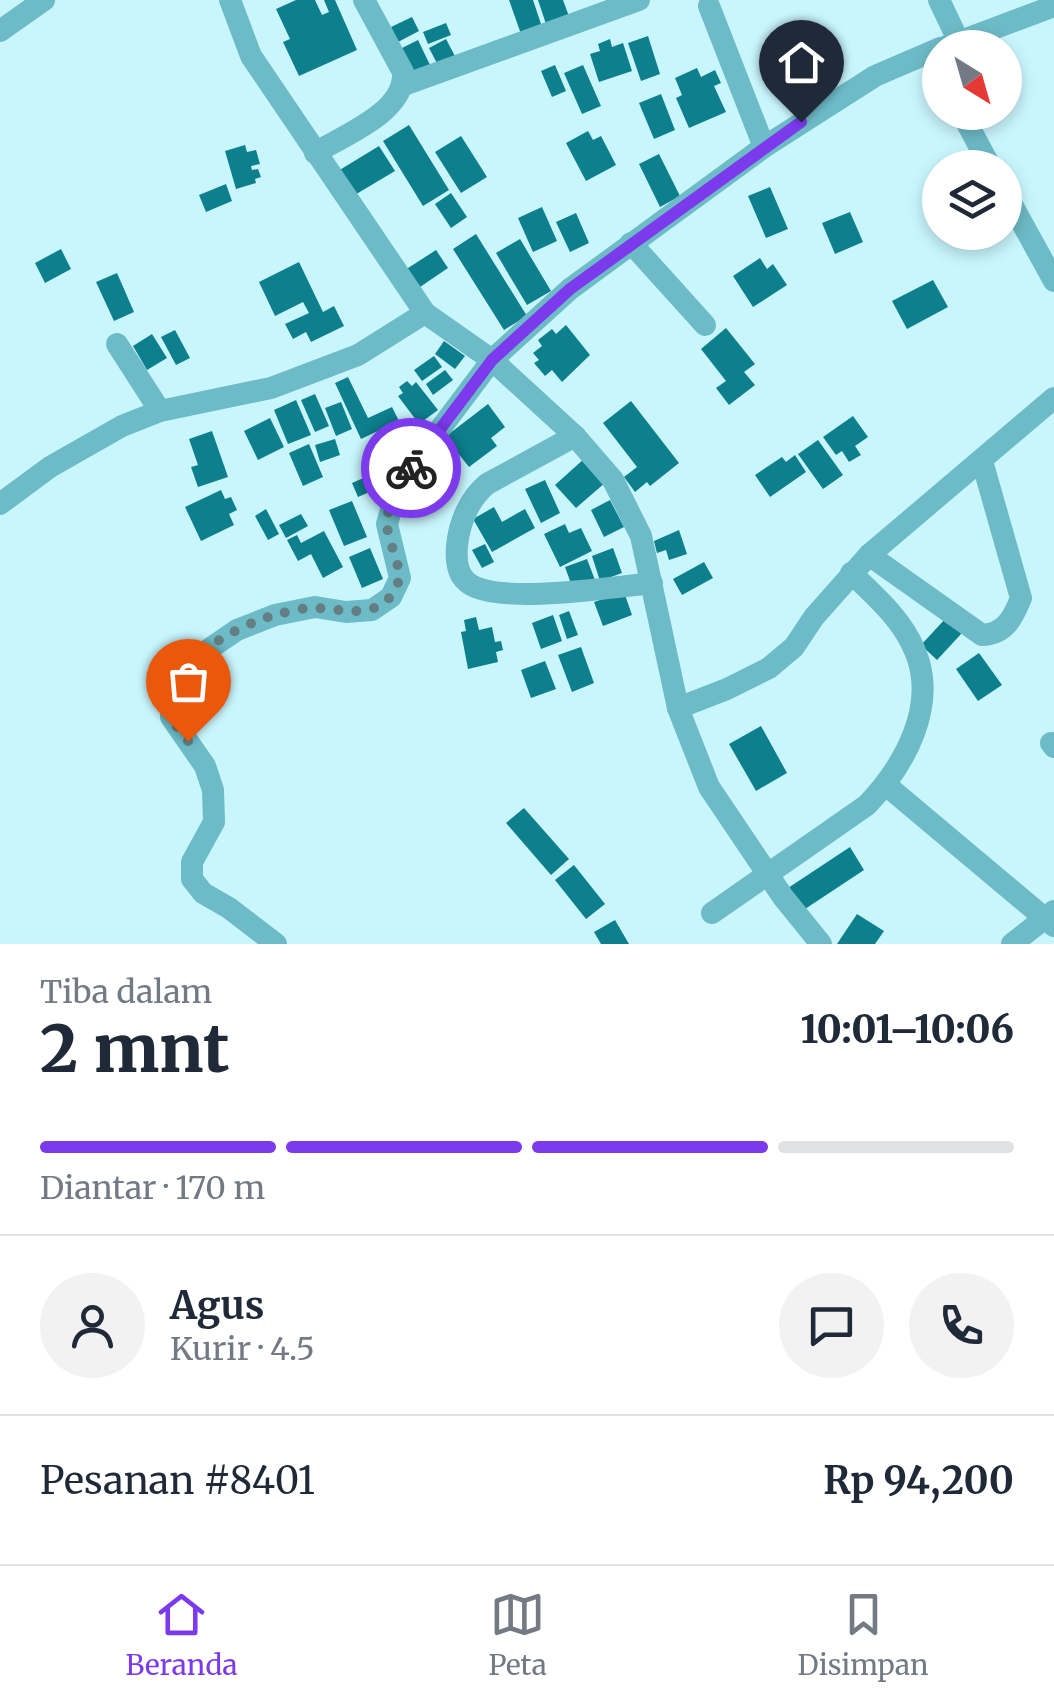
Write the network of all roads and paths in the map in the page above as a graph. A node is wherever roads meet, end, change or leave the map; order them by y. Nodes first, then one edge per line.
1 (44, 0) edge
2 (230, 0) edge
3 (364, 0) edge
4 (639, 0) edge
5 (938, 0) edge
6 (714, 2) edge
7 (1054, 6) edge
8 (0, 30) edge
9 (941, 30) edge
10 (988, 30) edge
11 (922, 56) edge
12 (404, 85) junction
13 (764, 147) junction
14 (315, 153) junction
15 (1022, 223) edge
16 (631, 243) junction
17 (1054, 281) edge
18 (425, 313) junction
19 (704, 325) dead end
20 (116, 344) dead end
21 (492, 360) junction
22 (1054, 398) edge
23 (160, 411) junction
24 (575, 436) junction
25 (982, 461) junction
26 (0, 504) edge
27 (869, 555) junction
28 (851, 573) junction
29 (652, 583) junction
30 (678, 708) junction
31 (886, 785) junction
32 (770, 876) junction
33 (712, 914) dead end
34 (1052, 918) edge
35 (276, 944) edge
36 (822, 944) edge
37 (1012, 944) edge

1 - 8 street
2 - 14 street
3 - 12 street
4 - 12 street
5 - 9 street
6 - 13 street
7 - 10 street
11 - 13 street
12 - 14 street
13 - 16 street
14 - 18 street
15 - 17 street
16 - 19 street
16 - 21 street
18 - 21 street
18 - 23 street
20 - 23 street
21 - 24 street
21 - 35 street
22 - 25 street
23 - 26 street
24 - 29 street
24 - 29 street
25 - 27 street
25 - 27 street
27 - 28 street
28 - 30 street
28 - 31 street
29 - 30 street
30 - 32 street
31 - 32 street
31 - 34 street
32 - 33 street
32 - 36 street
34 - 37 street

